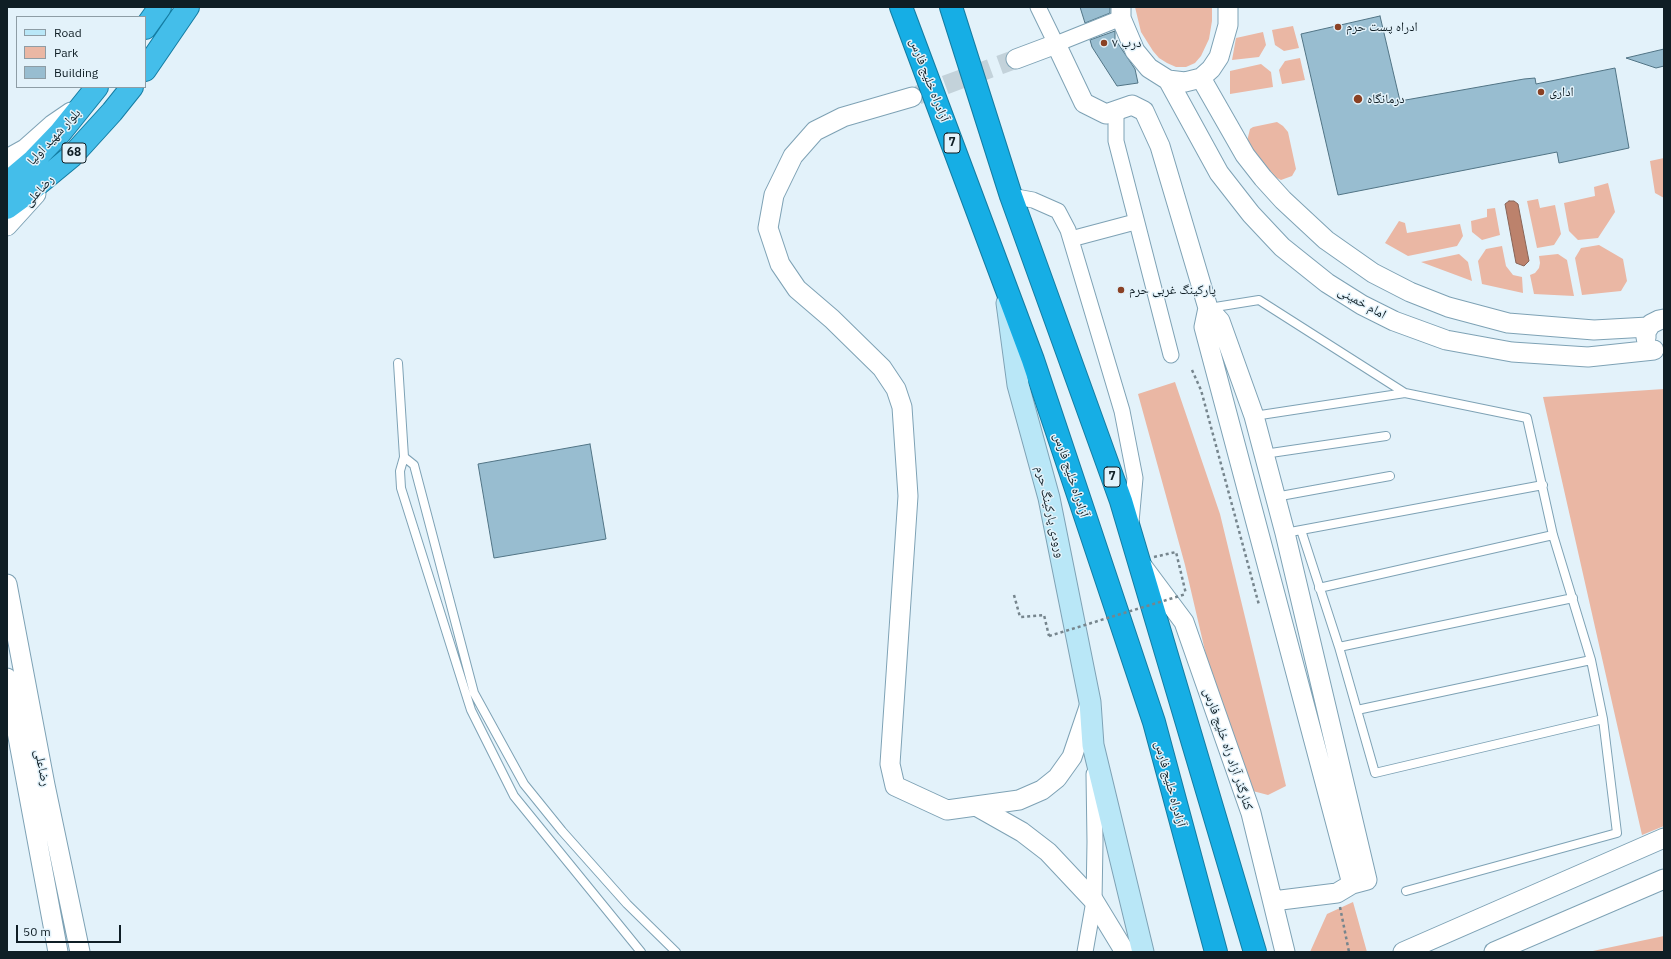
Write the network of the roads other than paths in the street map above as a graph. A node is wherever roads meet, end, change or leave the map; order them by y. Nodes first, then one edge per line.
1 (160, 7) edge
2 (188, 7) edge
3 (901, 7) edge
4 (951, 7) edge
5 (1038, 7) edge
6 (1228, 7) edge
7 (1121, 12) edge
8 (146, 27) edge
9 (1056, 44) junction
10 (1016, 59) tunnel mouth
11 (146, 69) edge
12 (1201, 78) junction
13 (1168, 80) junction
14 (131, 88) edge
15 (91, 94) edge
16 (912, 97) tunnel mouth
17 (1116, 110) junction
18 (72, 156) junction
19 (7, 159) edge
20 (7, 183) edge
21 (1011, 196) junction
22 (7, 208) edge
23 (1136, 222) junction
24 (7, 226) edge
25 (1071, 239) junction
26 (1003, 279) junction
27 (1208, 308) junction
28 (1656, 323) edge
29 (1659, 351) edge
30 (1170, 355) dead end
31 (398, 364) dead end
32 (1405, 393) junction
33 (1254, 416) junction
34 (1386, 436) dead end
35 (1264, 454) junction
36 (404, 457) junction
37 (1390, 476) dead end
38 (1543, 485) junction
39 (1275, 497) junction
40 (1293, 531) junction
41 (1130, 533) junction
42 (1553, 535) junction
43 (1138, 560) junction
44 (7, 584) edge
45 (1319, 588) junction
46 (1573, 598) junction
47 (1339, 647) junction
48 (1591, 660) junction
49 (7, 678) edge
50 (1090, 702) junction
51 (1357, 710) junction
52 (1603, 718) junction
53 (1093, 745) junction
54 (976, 806) junction
55 (1664, 838) edge
56 (1664, 879) edge
57 (1344, 889) junction
58 (1406, 891) dead end
59 (1094, 901) junction
60 (1273, 901) junction
61 (58, 952) edge
62 (80, 952) edge
63 (641, 952) edge
64 (676, 952) edge
65 (1085, 952) edge
66 (1125, 952) edge
67 (1143, 952) edge
68 (1216, 952) edge
69 (1255, 952) edge
70 (1285, 952) edge
71 (1403, 952) edge
72 (1494, 952) edge

1 - 8 highway
2 - 11 highway
3 - 26 highway, آزادراه خلیج فارس / 7
4 - 21 highway, 7
5 - 9 street
6 - 12 street
7 - 9 street
7 - 13 street
9 - 10 street
9 - 17 street
12 - 13 street
12 - 28 street
13 - 29 street, امام خمینی
14 - 18 highway, بلوار شهید اوليا / 68
15 - 19 street
15 - 20 highway, بلوار شهید اوليا / 68
16 - 54 street
17 - 23 street
17 - 27 street
18 - 22 highway, بلوار شهید اوليا / 68
18 - 24 street, رضاعلی
21 - 25 street
21 - 41 highway, 7
23 - 25 street
23 - 30 street
25 - 41 street
26 - 50 main road, ورودی پارکینگ حرم
26 - 68 highway, آزادراه خلیج فارس / 7
27 - 32 lane
27 - 33 street
27 - 57 street
28 - 29 street
31 - 36 lane
32 - 33 lane
32 - 38 lane
33 - 35 street
34 - 35 lane
35 - 39 street
36 - 63 lane
36 - 64 lane
37 - 39 lane
38 - 40 lane
38 - 42 lane
39 - 40 street
40 - 45 lane
40 - 57 street
41 - 43 highway, 7
42 - 45 lane
42 - 46 lane
43 - 60 street, کنارگذر آزاد راه خلیج فارس
43 - 69 highway, 7
44 - 62 street, رضاعلی
45 - 47 lane
46 - 47 lane
46 - 48 lane
47 - 51 lane
48 - 51 lane
48 - 52 lane
49 - 61 street, رضاعلی
50 - 53 main road, ورودی پارکینگ حرم
50 - 54 street
51 - 52 lane
52 - 58 lane
53 - 59 street
53 - 67 main road
54 - 59 street
55 - 71 street
56 - 72 street
57 - 60 street
59 - 65 street
59 - 66 street
60 - 70 street, کنارگذر آزاد راه خلیج فارس

